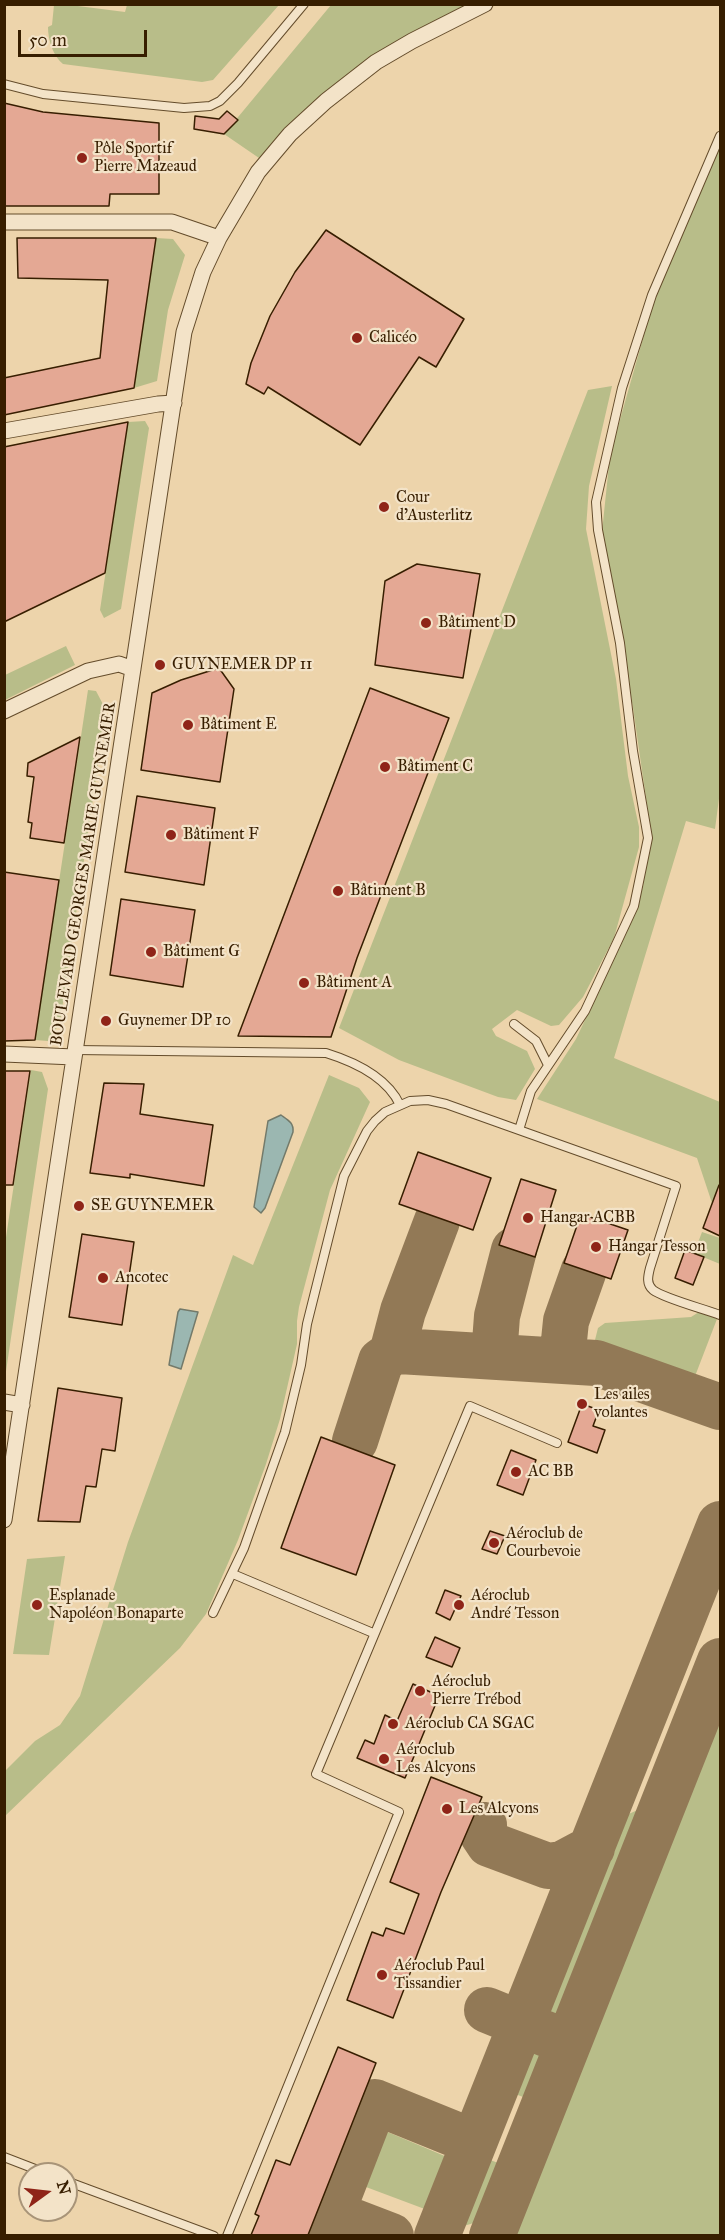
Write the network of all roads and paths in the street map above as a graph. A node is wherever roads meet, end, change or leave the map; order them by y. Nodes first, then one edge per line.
1 (304, 4) edge
2 (485, 4) edge
3 (4, 84) edge
4 (720, 136) edge
5 (4, 222) edge
6 (219, 238) junction
7 (174, 404) junction
8 (4, 431) edge
9 (133, 669) junction
10 (4, 711) edge
11 (514, 1024) dead end
12 (4, 1054) edge
13 (75, 1054) junction
14 (548, 1065) junction
15 (400, 1105) junction
16 (519, 1130) junction
17 (720, 1315) edge
18 (4, 1402) edge
19 (22, 1405) junction
20 (557, 1443) dead end
21 (4, 1520) edge
22 (233, 1574) junction
23 (213, 1613) dead end
24 (374, 1633) junction
25 (4, 2157) edge
26 (18, 2162) edge
27 (78, 2185) edge
28 (214, 2235) edge
29 (227, 2235) edge

1 - 3 lane
2 - 6 street, BOULEVARD GEORGES MARIE GUYNEMER
4 - 14 lane
5 - 6 street
6 - 7 street, BOULEVARD GEORGES MARIE GUYNEMER
7 - 8 street
7 - 9 street, BOULEVARD GEORGES MARIE GUYNEMER
9 - 10 street
9 - 13 street, BOULEVARD GEORGES MARIE GUYNEMER
11 - 14 lane
12 - 13 street
13 - 15 lane
13 - 19 street, BOULEVARD GEORGES MARIE GUYNEMER
14 - 16 lane
15 - 16 lane
15 - 22 lane
16 - 17 lane
18 - 19 street
19 - 21 street, BOULEVARD GEORGES MARIE GUYNEMER
20 - 24 lane
22 - 23 lane
22 - 24 lane
24 - 29 lane
25 - 26 lane
27 - 28 lane

